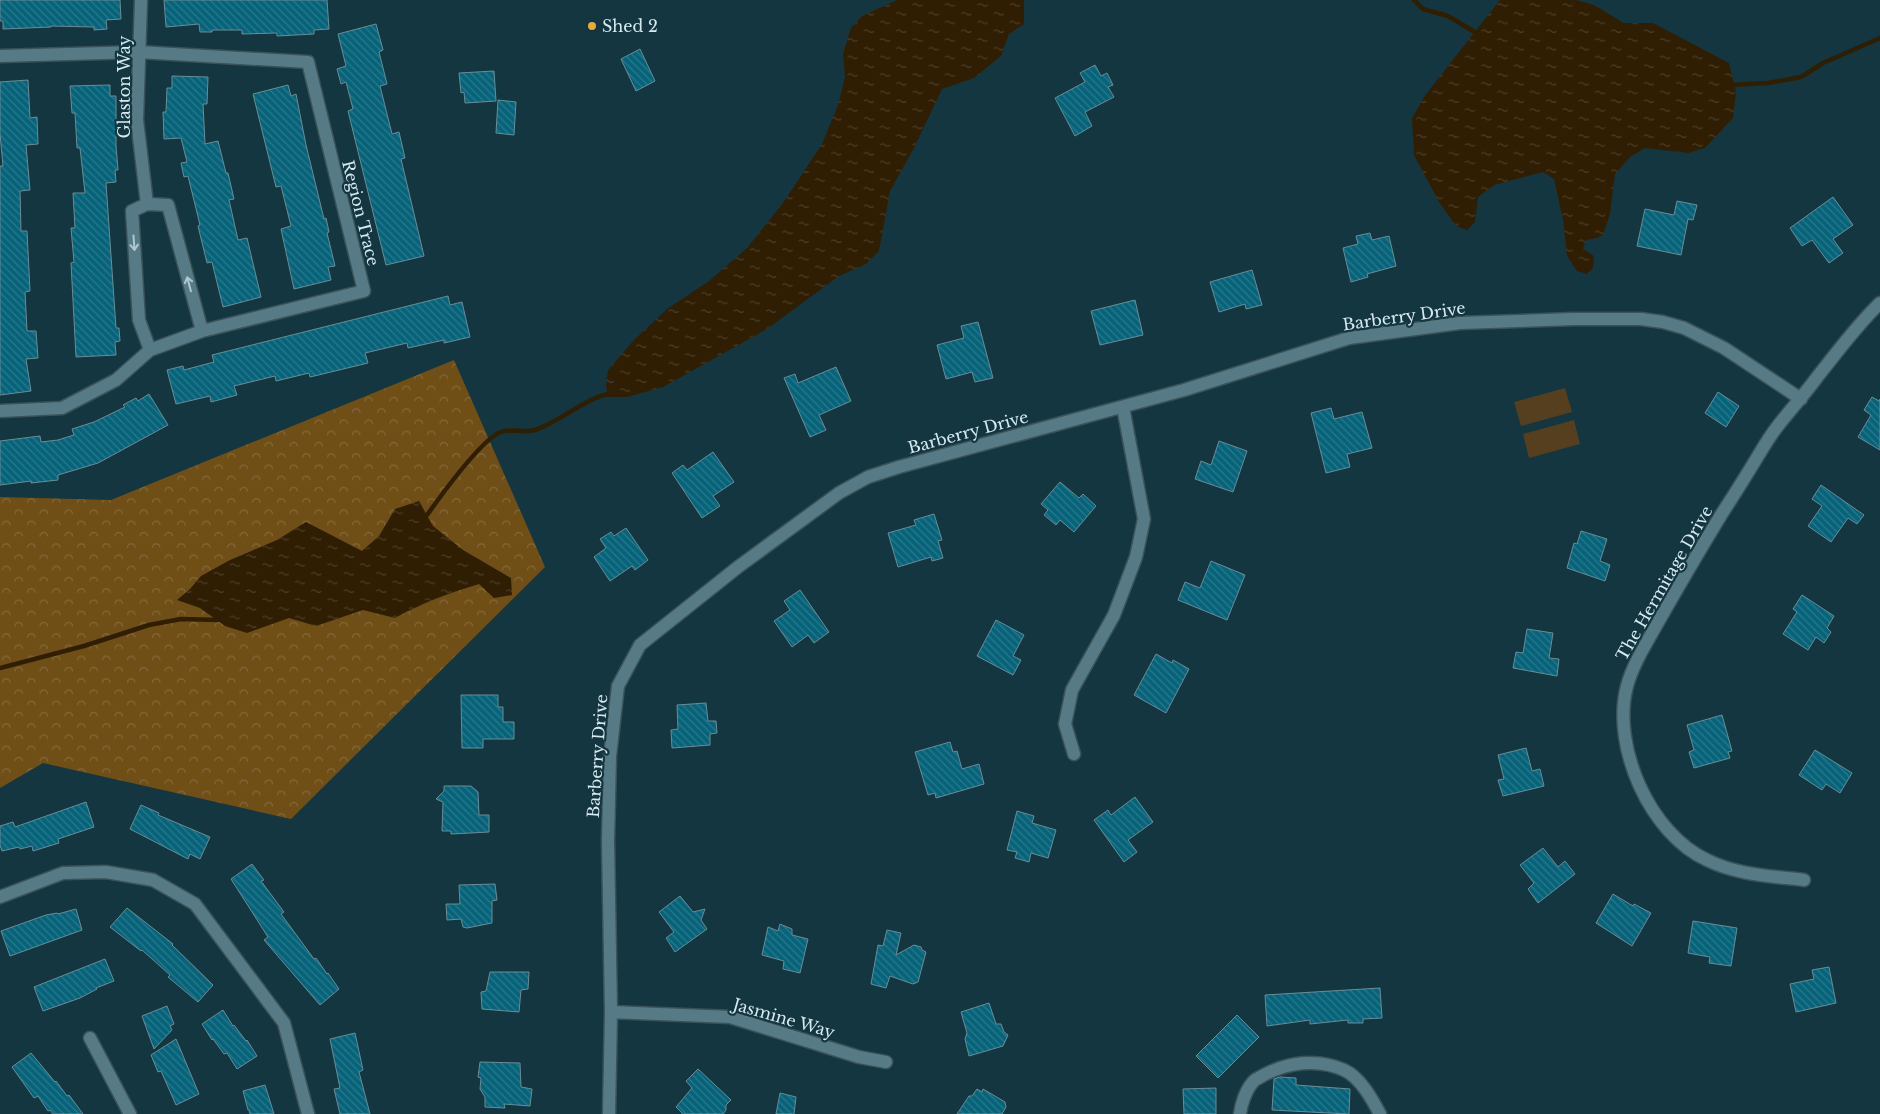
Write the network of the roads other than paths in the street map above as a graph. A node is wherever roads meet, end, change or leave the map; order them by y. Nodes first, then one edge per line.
1 (141, 0) edge
2 (139, 52) junction
3 (0, 56) edge
4 (147, 204) junction
5 (1880, 303) edge
6 (202, 332) junction
7 (150, 350) junction
8 (1801, 399) junction
9 (1123, 407) junction
10 (0, 411) edge
11 (1074, 754) dead end
12 (1804, 880) dead end
13 (0, 897) edge
14 (611, 1012) junction
15 (90, 1038) dead end
16 (886, 1062) dead end
17 (130, 1114) edge
18 (308, 1114) edge
19 (609, 1114) edge
20 (1240, 1114) edge
21 (1380, 1114) edge

1 - 2 street, Glaston Way
2 - 3 street, Region Trace
2 - 4 street, Glaston Way
2 - 6 street, Region Trace
6 -> 4 street
4 -> 7 street
5 - 8 street, The Hermitage Drive
6 - 7 street, Region Trace
7 - 10 street, Region Trace
8 - 9 street, Barberry Drive
8 - 12 street, The Hermitage Drive
9 - 11 street
9 - 14 street, Barberry Drive
13 - 18 street
14 - 16 street, Jasmine Way
14 - 19 street, Barberry Drive
15 - 17 street
20 - 21 street

